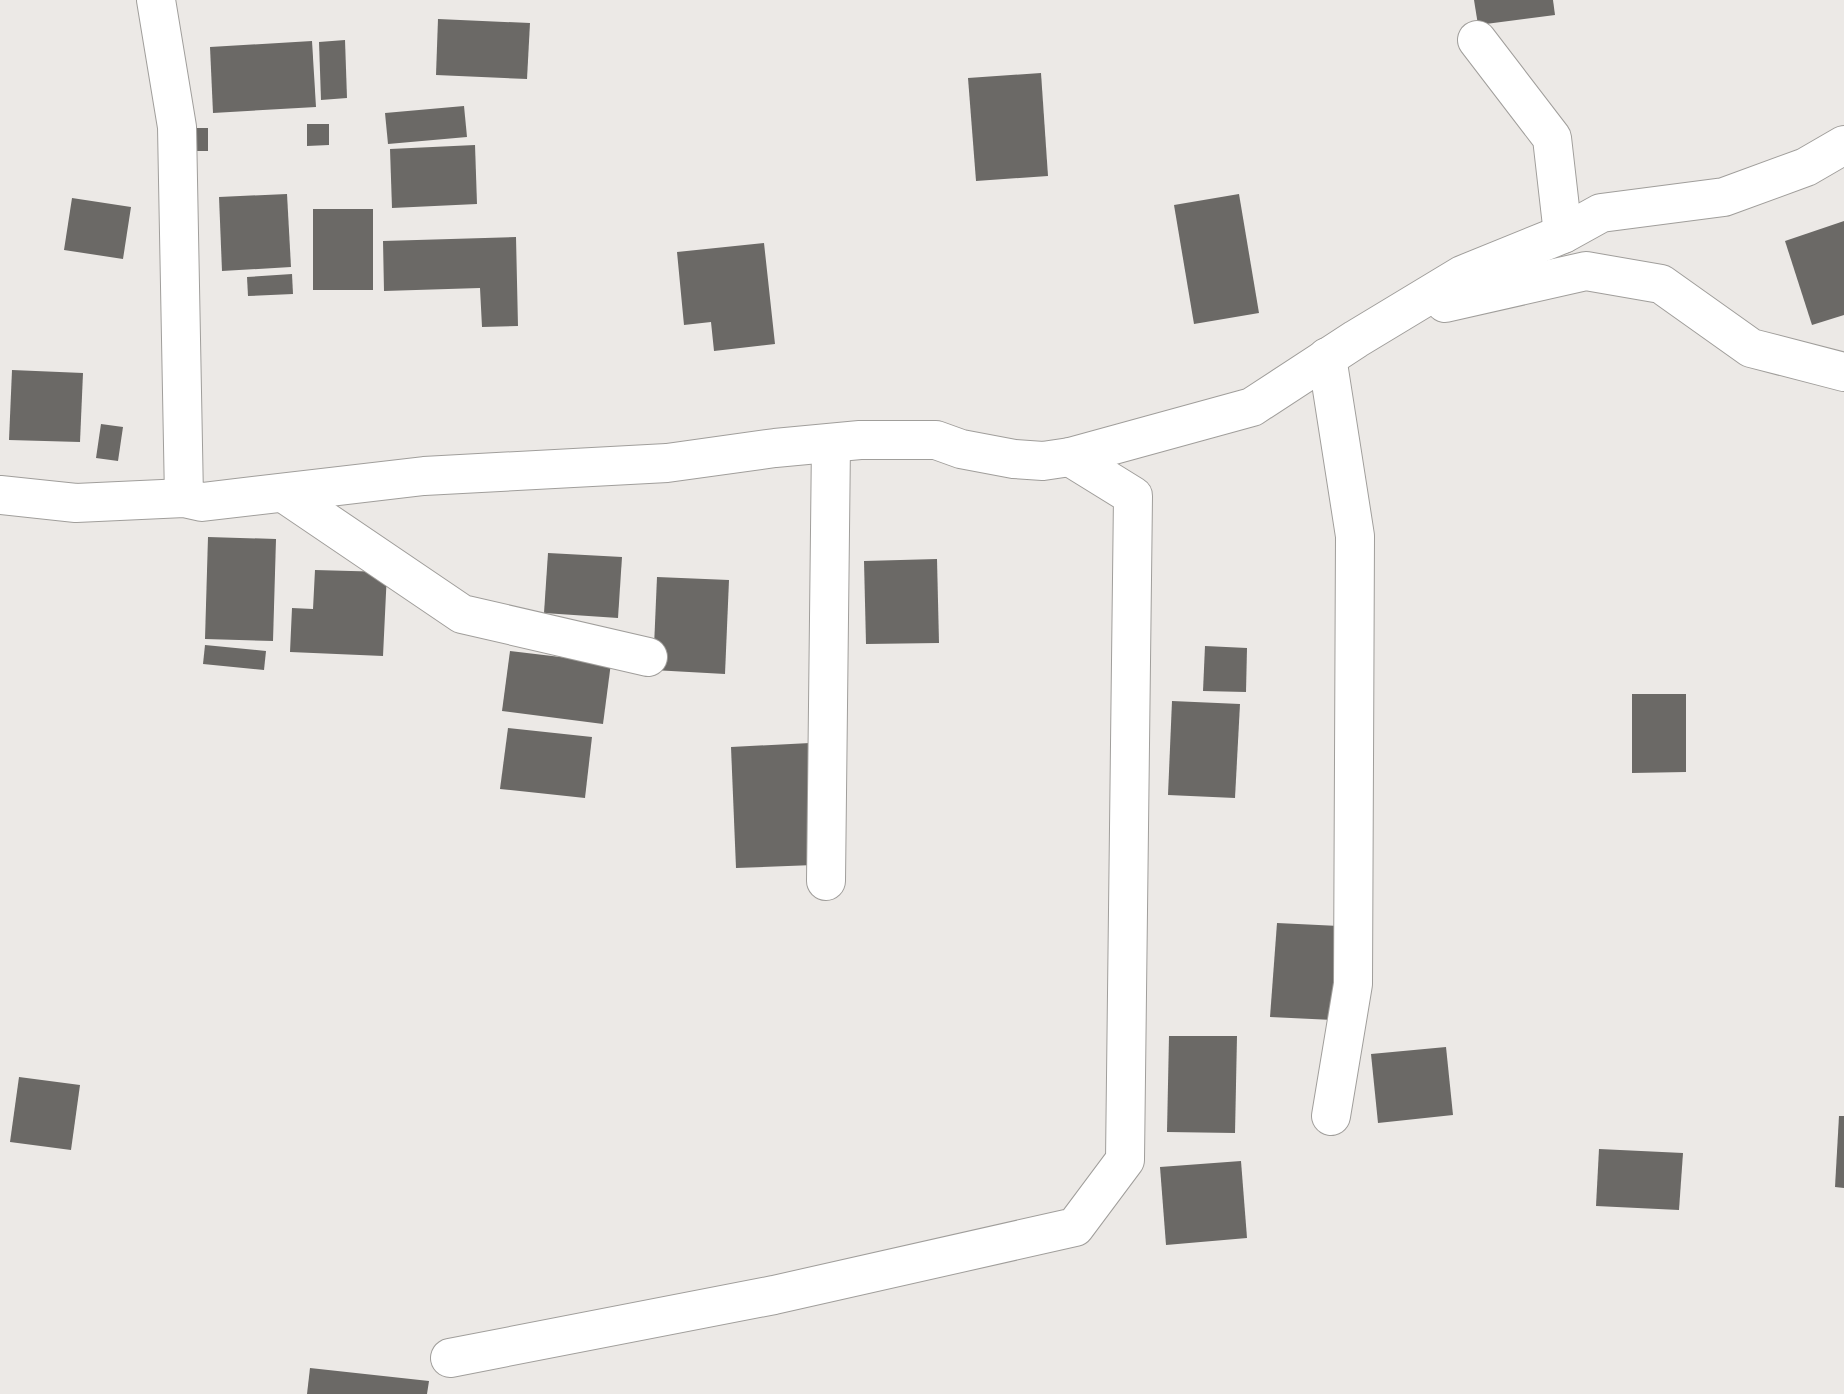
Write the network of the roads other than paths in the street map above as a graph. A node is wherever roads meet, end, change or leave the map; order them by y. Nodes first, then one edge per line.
1 (156, 0) edge
2 (1477, 40) dead end
3 (1844, 145) edge
4 (1563, 234) junction
5 (1396, 315) junction
6 (1327, 357) junction
7 (1844, 372) edge
8 (831, 443) junction
9 (1070, 457) junction
10 (285, 494) junction
11 (0, 495) edge
12 (184, 498) junction
13 (648, 657) dead end
14 (826, 881) dead end
15 (1331, 1116) dead end
16 (450, 1358) dead end

1 - 12 street
2 - 4 street
3 - 4 street
4 - 5 street
5 - 6 street
5 - 7 street
6 - 9 street
6 - 15 street
8 - 9 street
8 - 10 street
8 - 14 street
9 - 16 street
10 - 12 street
10 - 13 street
11 - 12 street

